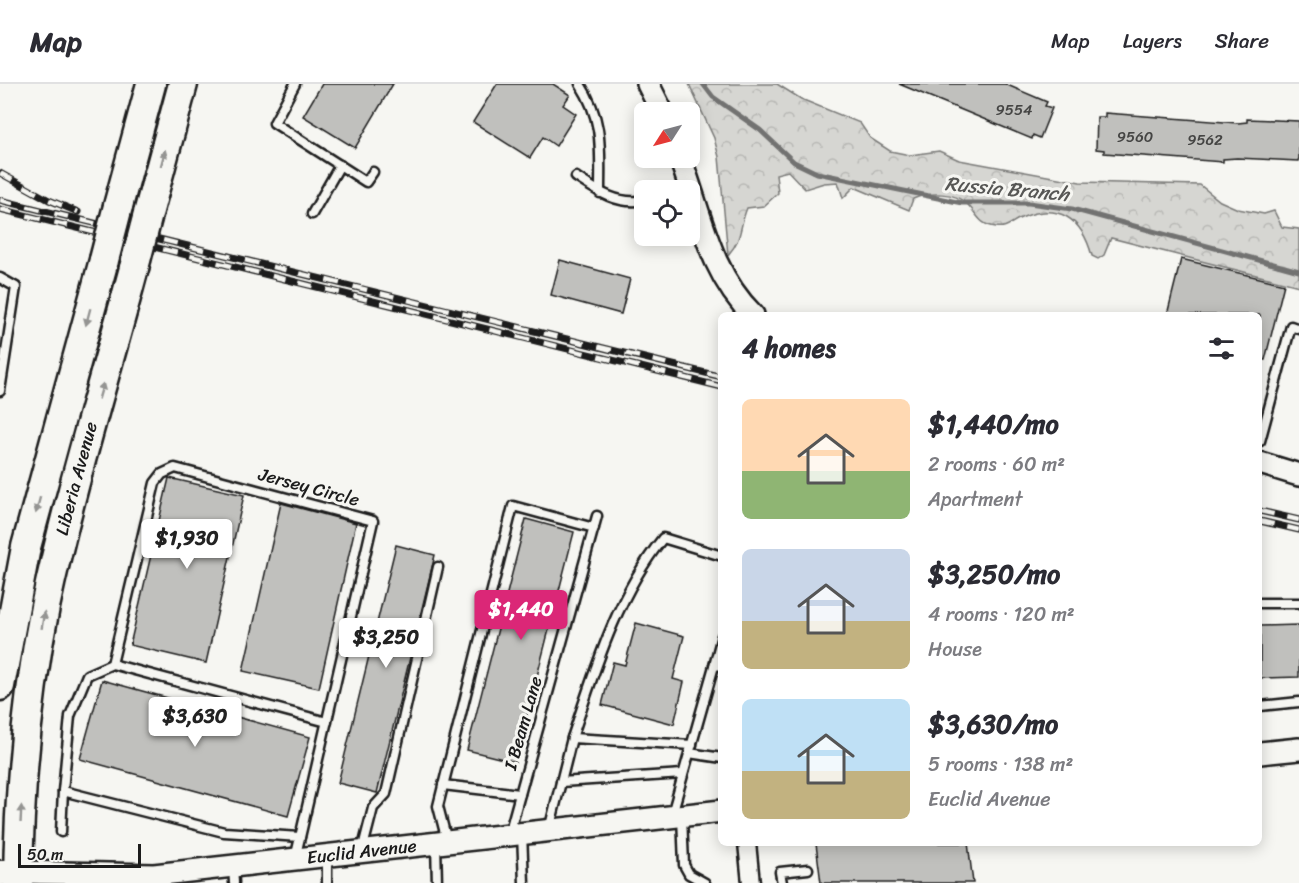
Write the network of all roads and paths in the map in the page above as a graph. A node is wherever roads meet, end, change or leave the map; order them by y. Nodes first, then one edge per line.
1 (151, 84) edge
2 (183, 84) edge
3 (295, 84) edge
4 (580, 84) edge
5 (648, 84) edge
6 (657, 102) edge
7 (340, 165) junction
8 (373, 172) dead end
9 (576, 177) dead end
10 (600, 193) junction
11 (634, 200) edge
12 (312, 214) dead end
13 (700, 228) edge
14 (0, 278) edge
15 (750, 312) edge
16 (1299, 329) edge
17 (0, 391) edge
18 (1262, 434) edge
19 (1262, 464) edge
20 (1299, 475) edge
21 (597, 516) dead end
22 (594, 528) junction
23 (718, 555) edge
24 (438, 567) dead end
25 (1262, 603) edge
26 (1299, 603) edge
27 (112, 664) junction
28 (718, 666) edge
29 (0, 686) edge
30 (1299, 702) edge
31 (1262, 706) edge
32 (327, 722) junction
33 (572, 738) junction
34 (691, 749) junction
35 (1299, 749) edge
36 (1262, 753) edge
37 (718, 757) edge
38 (683, 774) junction
39 (561, 782) junction
40 (443, 785) junction
41 (63, 791) junction
42 (520, 794) junction
43 (718, 812) edge
44 (676, 816) junction
45 (549, 830) junction
46 (61, 832) dead end
47 (515, 834) junction
48 (300, 837) junction
49 (441, 842) junction
50 (747, 846) edge
51 (362, 851) junction
52 (327, 855) junction
53 (295, 859) junction
54 (808, 869) dead end
55 (234, 875) edge
56 (12, 876) edge
57 (102, 879) edge
58 (154, 879) edge
59 (327, 883) edge
60 (437, 883) edge
61 (524, 883) edge
62 (705, 883) edge
63 (751, 883) edge
64 (782, 883) edge

1 -> 29 highway, Liberia Avenue, bridge
56 -> 2 highway, Liberia Avenue, bridge
3 - 7 lane
4 - 10 lane
5 - 6 street
7 - 8 lane
7 - 12 lane
9 - 10 lane
10 - 11 lane
13 - 15 street
14 - 17 lane
16 - 18 lane
19 - 20 street
21 - 22 lane, I Beam Lane
22 - 40 lane
22 - 42 lane, I Beam Lane
23 - 33 lane
24 - 51 lane
25 - 26 lane
27 - 32 lane
27 - 32 lane, Jersey Circle
27 - 41 lane
28 - 34 lane
30 - 31 lane
32 - 48 lane, Jersey Circle
33 - 34 lane
33 - 39 lane
34 - 37 lane
34 - 38 lane
35 - 36 street
38 - 39 lane
38 - 44 lane
39 - 45 lane
40 - 42 lane
40 - 49 lane
41 - 46 lane
41 - 48 lane
42 - 47 lane, I Beam Lane
43 - 44 street, Euclid Avenue
44 - 45 street, Euclid Avenue
44 - 62 lane
45 - 47 street, Euclid Avenue
47 - 49 street, Euclid Avenue
47 - 61 lane, I Beam Lane
48 - 53 lane, Jersey Circle
49 - 51 street, Euclid Avenue
49 - 60 lane
50 - 63 street
51 - 52 street, Euclid Avenue
52 - 53 street, Euclid Avenue
52 - 59 lane
53 - 55 street, Euclid Avenue
54 - 64 lane
55 - 58 street, Euclid Avenue
56 - 57 street, Euclid Avenue
57 - 58 street, Euclid Avenue

